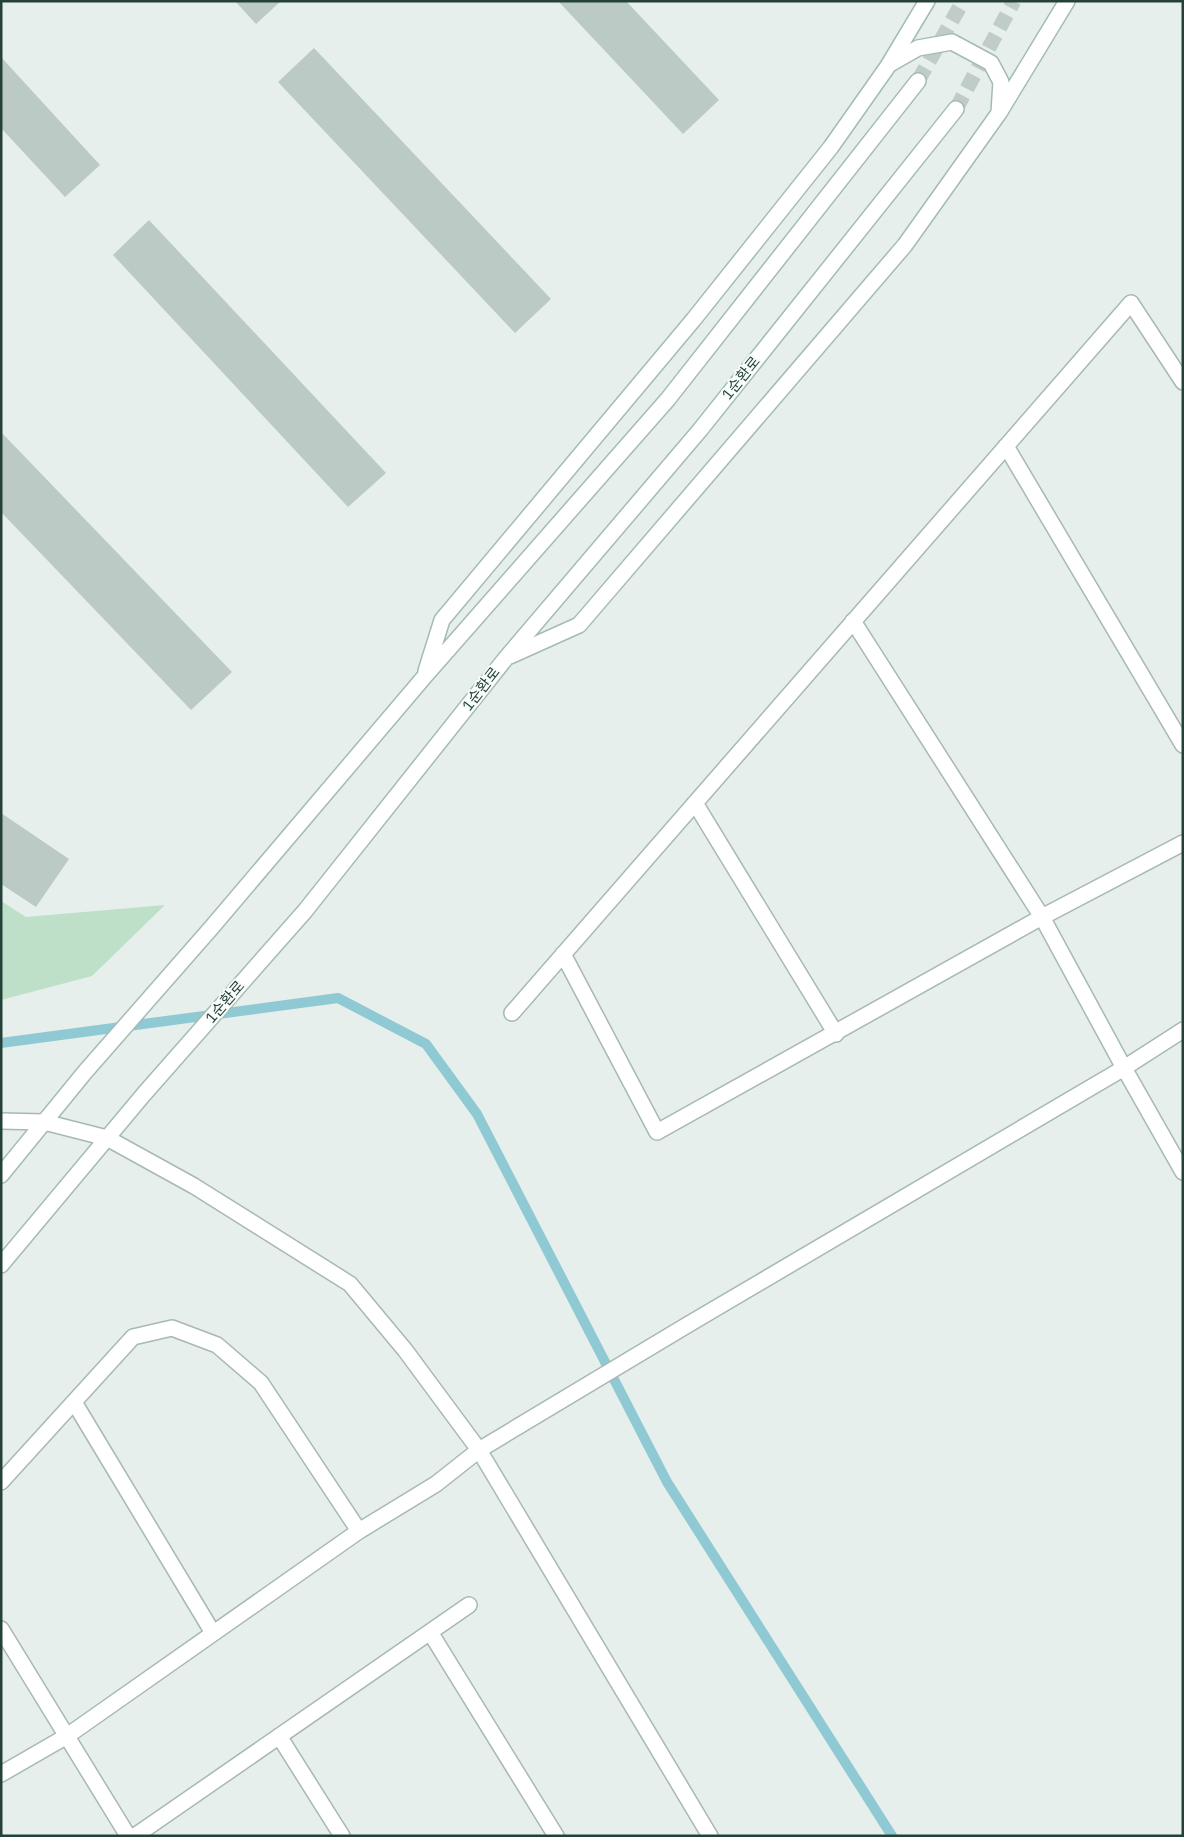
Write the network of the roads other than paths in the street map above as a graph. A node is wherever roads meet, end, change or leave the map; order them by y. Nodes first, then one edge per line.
1 (927, 1) edge
2 (1067, 1) edge
3 (888, 66) junction
4 (918, 81) tunnel mouth
5 (956, 109) tunnel mouth
6 (999, 113) junction
7 (1183, 382) edge
8 (1006, 446) junction
9 (853, 621) junction
10 (506, 658) junction
11 (425, 676) junction
12 (1183, 745) edge
13 (695, 803) junction
14 (1183, 843) edge
15 (1042, 917) junction
16 (564, 954) junction
17 (512, 1013) dead end
18 (1183, 1030) edge
19 (836, 1034) junction
20 (1124, 1068) junction
21 (1, 1121) edge
22 (44, 1122) junction
23 (107, 1138) junction
24 (1183, 1172) edge
25 (1, 1174) edge
26 (1, 1265) edge
27 (74, 1402) junction
28 (479, 1450) junction
29 (1, 1482) edge
30 (359, 1531) junction
31 (469, 1605) dead end
32 (1, 1628) edge
33 (430, 1632) junction
34 (213, 1633) junction
35 (67, 1736) junction
36 (279, 1736) junction
37 (1, 1774) edge
38 (128, 1836) edge
39 (135, 1836) edge
40 (342, 1836) edge
41 (556, 1836) edge
42 (710, 1836) edge

1 - 3 street
2 - 6 street
3 - 6 street
3 - 11 street
4 - 11 street
5 - 10 street, 1순환로
6 - 10 street
7 - 8 street
8 - 9 street
8 - 12 street
9 - 13 street
9 - 15 street
10 - 23 street, 1순환로
11 - 22 street
13 - 16 street
13 - 19 street
14 - 15 street
15 - 19 street
15 - 20 street
16 - 17 street
16 - 19 street
18 - 20 street
20 - 24 street
20 - 28 street
21 - 22 street
22 - 23 street
22 - 25 street
23 - 26 street, 1순환로
23 - 28 street
27 - 29 street
27 - 30 street
27 - 34 street
28 - 30 street
28 - 42 street
30 - 34 street
31 - 33 street
32 - 35 street
33 - 36 street
33 - 41 street
34 - 35 street
35 - 37 street
35 - 38 street
36 - 39 street
36 - 40 street

